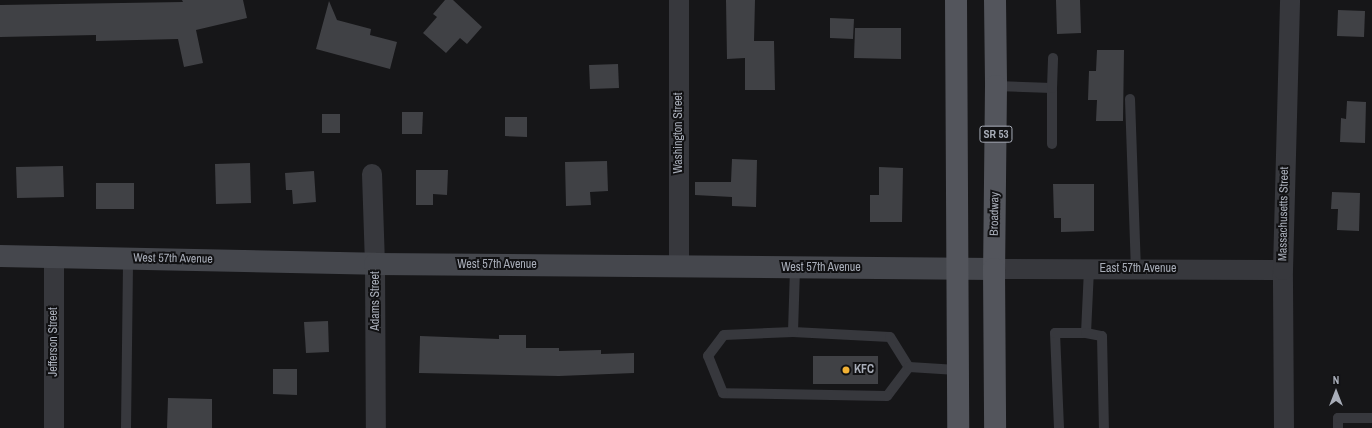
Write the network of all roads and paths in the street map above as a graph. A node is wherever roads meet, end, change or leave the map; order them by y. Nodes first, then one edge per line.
1 (679, 0) edge
2 (956, 0) edge
3 (995, 0) edge
4 (1290, 0) edge
5 (1053, 58) dead end
6 (996, 86) junction
7 (1052, 88) junction
8 (1130, 99) dead end
9 (1052, 144) dead end
10 (372, 174) dead end
11 (0, 256) edge
12 (54, 256) junction
13 (128, 258) junction
14 (375, 264) junction
15 (679, 266) junction
16 (795, 268) junction
17 (957, 268) junction
18 (994, 269) junction
19 (1089, 269) junction
20 (1136, 270) junction
21 (1283, 270) junction
22 (793, 332) junction
23 (1086, 333) junction
24 (909, 367) junction
25 (957, 370) junction
26 (1372, 418) edge
27 (54, 428) edge
28 (126, 428) edge
29 (376, 428) edge
30 (958, 428) edge
31 (995, 428) edge
32 (1058, 428) edge
33 (1104, 428) edge
34 (1284, 428) edge
35 (1338, 428) edge

1 - 15 street, Washington Street
2 - 17 main road
3 - 6 main road, Broadway / SR 53
4 - 21 street, Massachusetts Street
5 - 7 lane
6 - 7 lane
6 - 18 main road, Broadway / SR 53
7 - 9 lane
8 - 20 lane
10 - 14 street, Adams Street
11 - 12 street, West 57th Avenue
12 - 13 street, West 57th Avenue
12 - 27 street, Jefferson Street
13 - 14 street, West 57th Avenue
13 - 28 lane
14 - 15 street, West 57th Avenue
14 - 29 street, Adams Street
15 - 16 street, West 57th Avenue
16 - 17 street, West 57th Avenue
16 - 22 lane
17 - 18 street, West 57th Avenue
17 - 25 main road
18 - 19 street, East 57th Avenue
18 - 31 main road, Broadway / SR 53
19 - 20 street, East 57th Avenue
19 - 23 lane
20 - 21 street, East 57th Avenue
21 - 34 street, Massachusetts Street
22 - 24 lane
22 - 24 lane
23 - 32 lane
23 - 33 lane
24 - 25 lane
25 - 30 main road
26 - 35 lane

